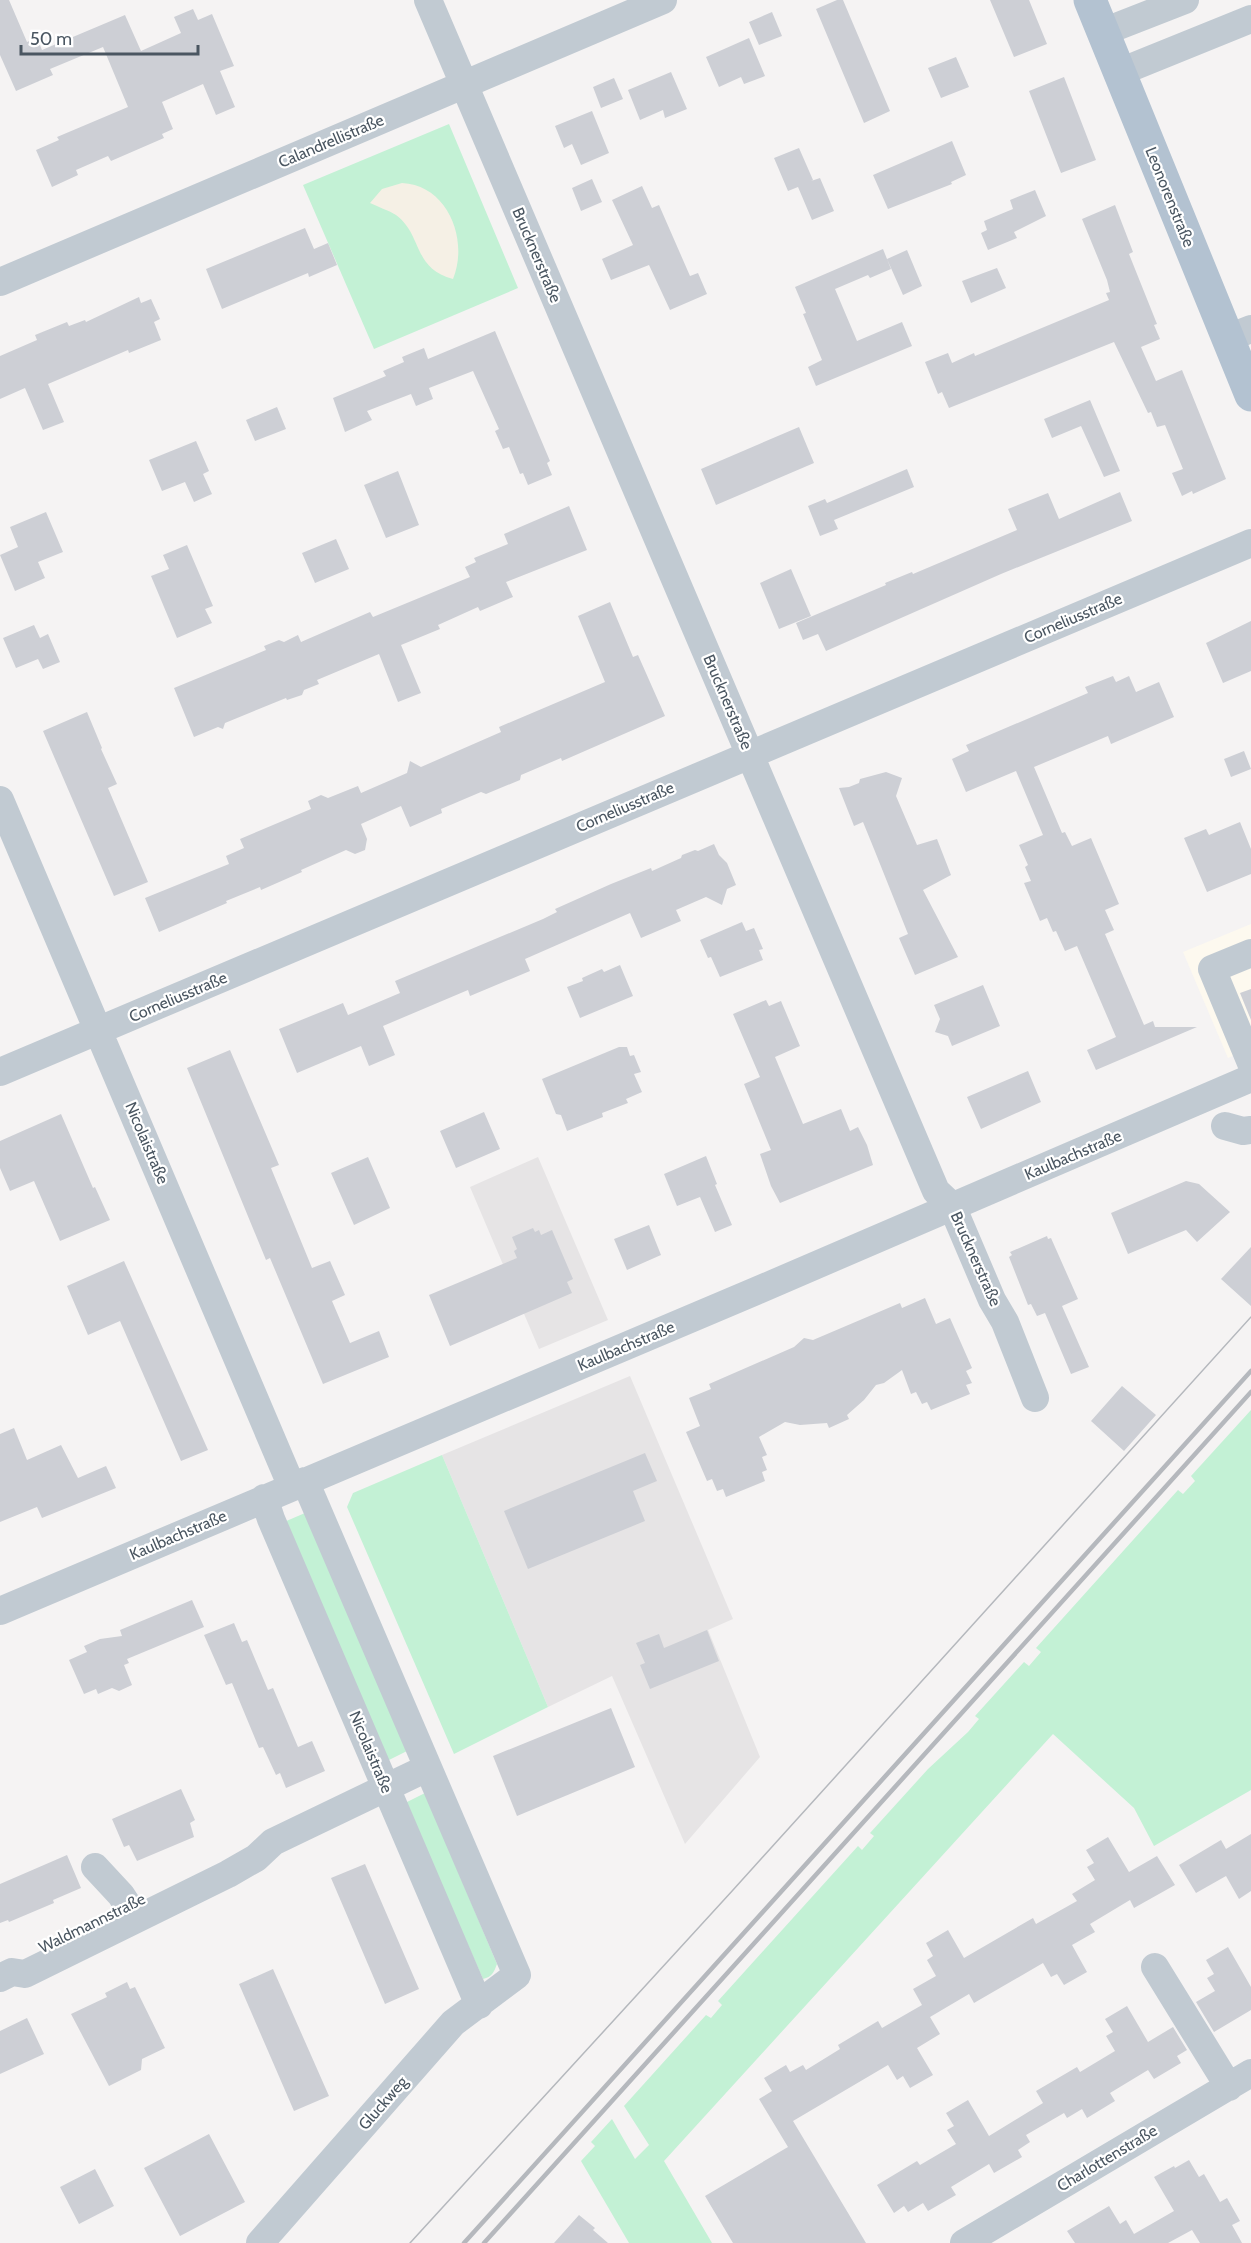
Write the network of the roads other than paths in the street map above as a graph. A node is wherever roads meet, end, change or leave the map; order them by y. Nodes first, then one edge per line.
1 (428, 0) edge
2 (663, 0) edge
3 (1090, 0) edge
4 (1185, 0) edge
5 (1251, 19) edge
6 (1103, 32) junction
7 (1120, 72) junction
8 (464, 85) junction
9 (0, 282) edge
10 (1239, 334) edge
11 (1251, 395) edge
12 (1251, 543) edge
13 (750, 754) junction
14 (0, 800) edge
15 (1251, 953) edge
16 (99, 1030) junction
17 (1251, 1063) edge
18 (0, 1072) edge
19 (1251, 1078) edge
20 (952, 1206) junction
21 (1035, 1398) dead end
22 (299, 1484) junction
23 (264, 1498) junction
24 (0, 1611) edge
25 (427, 1768) junction
26 (386, 1787) junction
27 (95, 1867) dead end
28 (132, 1912) junction
29 (1155, 1966) dead end
30 (6, 1975) edge
31 (517, 1975) joint
32 (479, 2005) junction
33 (1240, 2080) edge
34 (260, 2243) edge
35 (964, 2243) edge

1 - 8 street, Brucknerstraße
2 - 8 street, Calandrellistraße
3 - 6 main road, Leonorenstraße
4 - 6 street
5 - 7 street
6 - 7 main road, Leonorenstraße
7 - 10 main road, Leonorenstraße
8 - 9 street, Calandrellistraße
8 - 13 street, Brucknerstraße
10 - 11 main road, Leonorenstraße
12 - 13 street, Corneliusstraße
13 - 16 street, Corneliusstraße
13 - 20 street, Brucknerstraße
14 - 16 street, Nicolaistraße
15 - 17 street
16 - 18 street, Corneliusstraße
16 - 22 street, Nicolaistraße
19 - 20 street, Kaulbachstraße
20 - 21 street, Brucknerstraße
20 - 22 street, Kaulbachstraße
22 - 23 street, Kaulbachstraße
22 - 25 street, Nicolaistraße
23 - 24 street, Kaulbachstraße
23 - 26 street, Nicolaistraße
25 - 26 street, Waldmannstraße
25 - 31 street, Nicolaistraße
26 - 28 street, Waldmannstraße
26 - 32 street, Nicolaistraße
27 - 28 street
28 - 30 street, Waldmannstraße
29 - 33 street
31 - 32 street, Gluckweg
32 - 34 street, Gluckweg
33 - 35 street, Charlottenstraße

